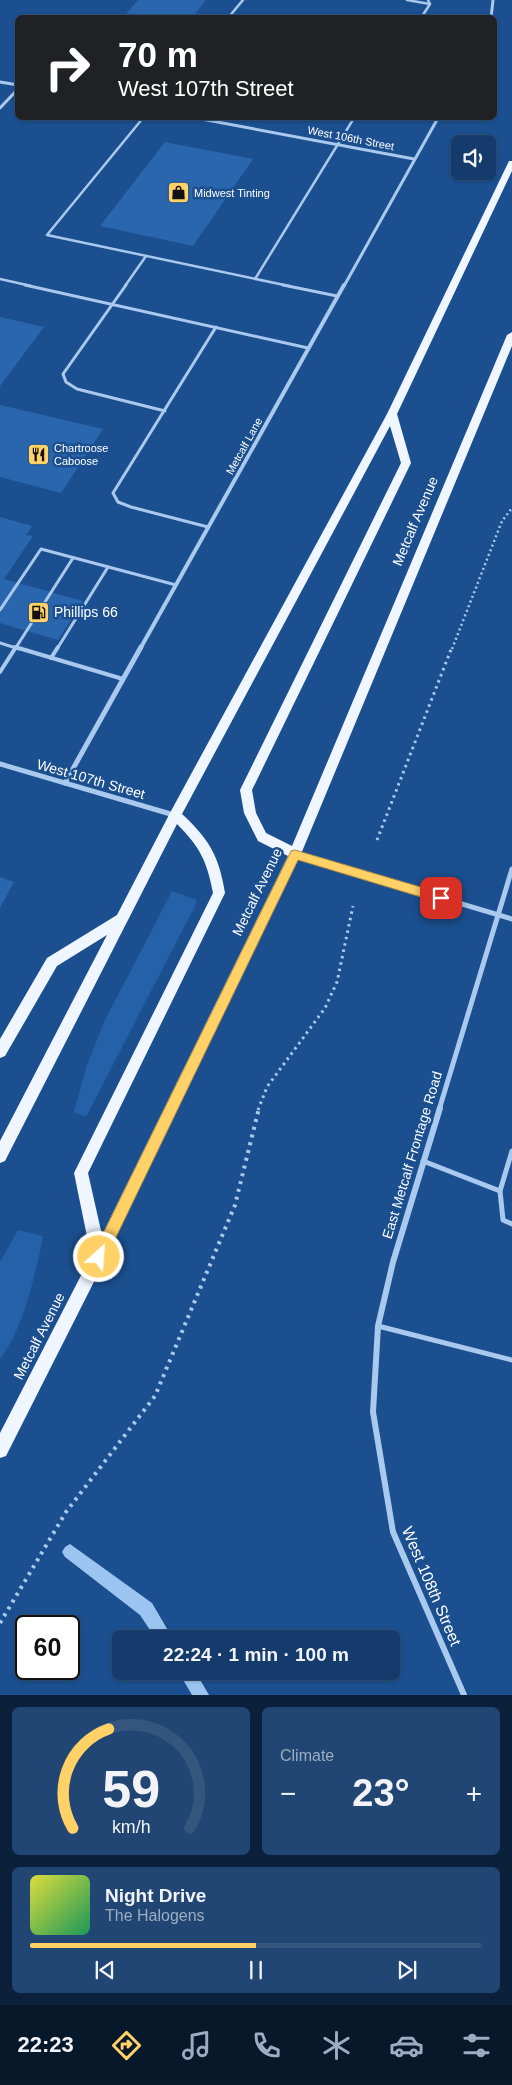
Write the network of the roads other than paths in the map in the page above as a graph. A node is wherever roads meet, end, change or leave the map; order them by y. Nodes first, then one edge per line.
1 (243, 0) edge
2 (407, 0) edge
3 (428, 0) edge
4 (493, 0) edge
5 (430, 4) junction
6 (230, 15) edge
7 (423, 15) edge
8 (491, 15) edge
9 (0, 82) edge
10 (15, 84) edge
11 (15, 93) edge
12 (0, 108) edge
13 (141, 120) edge
14 (207, 120) edge
15 (353, 120) edge
16 (437, 120) edge
17 (336, 144) junction
18 (414, 159) junction
19 (512, 162) edge
20 (146, 256) junction
21 (0, 279) edge
22 (255, 279) junction
23 (337, 296) junction
24 (112, 304) junction
25 (216, 327) junction
26 (512, 335) edge
27 (308, 348) junction
28 (165, 411) junction
29 (392, 414) junction
30 (208, 527) junction
31 (74, 558) junction
32 (108, 567) junction
33 (176, 584) junction
34 (0, 610) edge
35 (0, 643) edge
36 (16, 648) junction
37 (52, 658) junction
38 (0, 672) edge
39 (123, 679) junction
40 (0, 764) edge
41 (65, 783) junction
42 (175, 815) junction
43 (295, 854) junction
44 (512, 869) edge
45 (498, 915) junction
46 (122, 919) junction
47 (512, 919) edge
48 (0, 1052) edge
49 (512, 1152) edge
50 (0, 1156) edge
51 (423, 1161) junction
52 (500, 1192) junction
53 (512, 1224) edge
54 (99, 1257) junction
55 (378, 1326) junction
56 (512, 1360) edge
57 (0, 1450) edge
58 (380, 1454) joint
59 (464, 1695) edge

1 - 6 lane
2 - 5 lane
3 - 5 lane
4 - 8 street
5 - 7 lane
9 - 10 street
11 - 12 street
13 - 20 lane
14 - 17 street, West 106th Street
15 - 17 lane
16 - 18 street, Metcalf Lane
17 - 18 street, West 106th Street
17 - 22 lane
18 - 23 street, Metcalf Lane
19 - 29 main road
20 - 22 lane
20 - 24 lane
21 - 24 lane
22 - 23 lane
23 - 27 street, Metcalf Lane
24 - 25 lane
24 - 28 lane
25 - 27 lane
25 - 28 lane
26 - 43 main road, Metcalf Avenue
27 - 30 street, Metcalf Lane
28 - 30 lane
29 - 42 main road
29 - 43 main road
30 - 33 street, Metcalf Lane
31 - 32 lane
31 - 34 lane
31 - 36 lane
32 - 33 lane
32 - 37 lane
33 - 39 street, Metcalf Lane
35 - 36 lane
36 - 37 lane
36 - 38 lane
37 - 39 lane
39 - 41 street, Metcalf Lane
40 - 41 street, West 107th Street
41 - 42 street, West 107th Street
42 - 46 main road
42 - 54 main road
43 - 45 street
43 - 54 main road, Metcalf Avenue
44 - 45 street, East Metcalf Frontage Road
45 - 47 street
45 - 51 street, East Metcalf Frontage Road
46 - 48 main road
46 - 50 main road
49 - 52 lane
51 - 52 lane
51 - 55 street, East Metcalf Frontage Road
52 - 53 lane
54 - 57 main road, Metcalf Avenue
55 - 56 lane
55 - 58 street, East Metcalf Frontage Road
58 - 59 street, West 108th Street

